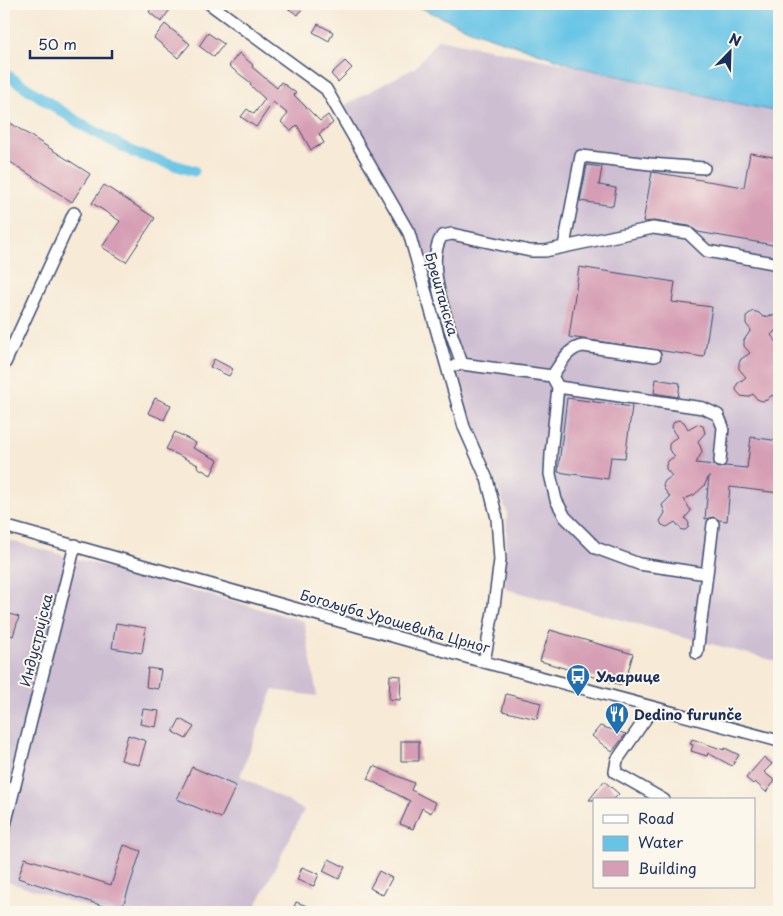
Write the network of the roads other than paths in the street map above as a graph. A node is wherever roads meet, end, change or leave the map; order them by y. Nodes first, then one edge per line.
1 (210, 4) edge
2 (704, 168) dead end
3 (74, 213) dead end
4 (564, 246) junction
5 (779, 264) edge
6 (655, 356) dead end
7 (462, 364) junction
8 (4, 365) edge
9 (447, 368) junction
10 (552, 376) junction
11 (558, 387) junction
12 (720, 461) dead end
13 (713, 524) dead end
14 (4, 526) edge
15 (75, 545) junction
16 (707, 574) junction
17 (697, 653) dead end
18 (484, 662) junction
19 (653, 708) junction
20 (779, 741) edge
21 (660, 798) edge
22 (4, 829) edge

1 - 9 street, Брештанска
2 - 4 street
3 - 8 street
4 - 5 street
4 - 7 street
6 - 10 street
7 - 9 street
7 - 10 street
9 - 18 street, Брештанска
10 - 11 street
11 - 12 street
11 - 16 street
13 - 16 street
14 - 15 street, Богољуба Урошевића Црног
15 - 18 street, Богољуба Урошевића Црног
15 - 22 street, Индустријска
16 - 17 street
18 - 19 street, Богољуба Урошевића Црног
19 - 20 street, Богољуба Урошевића Црног
19 - 21 street

